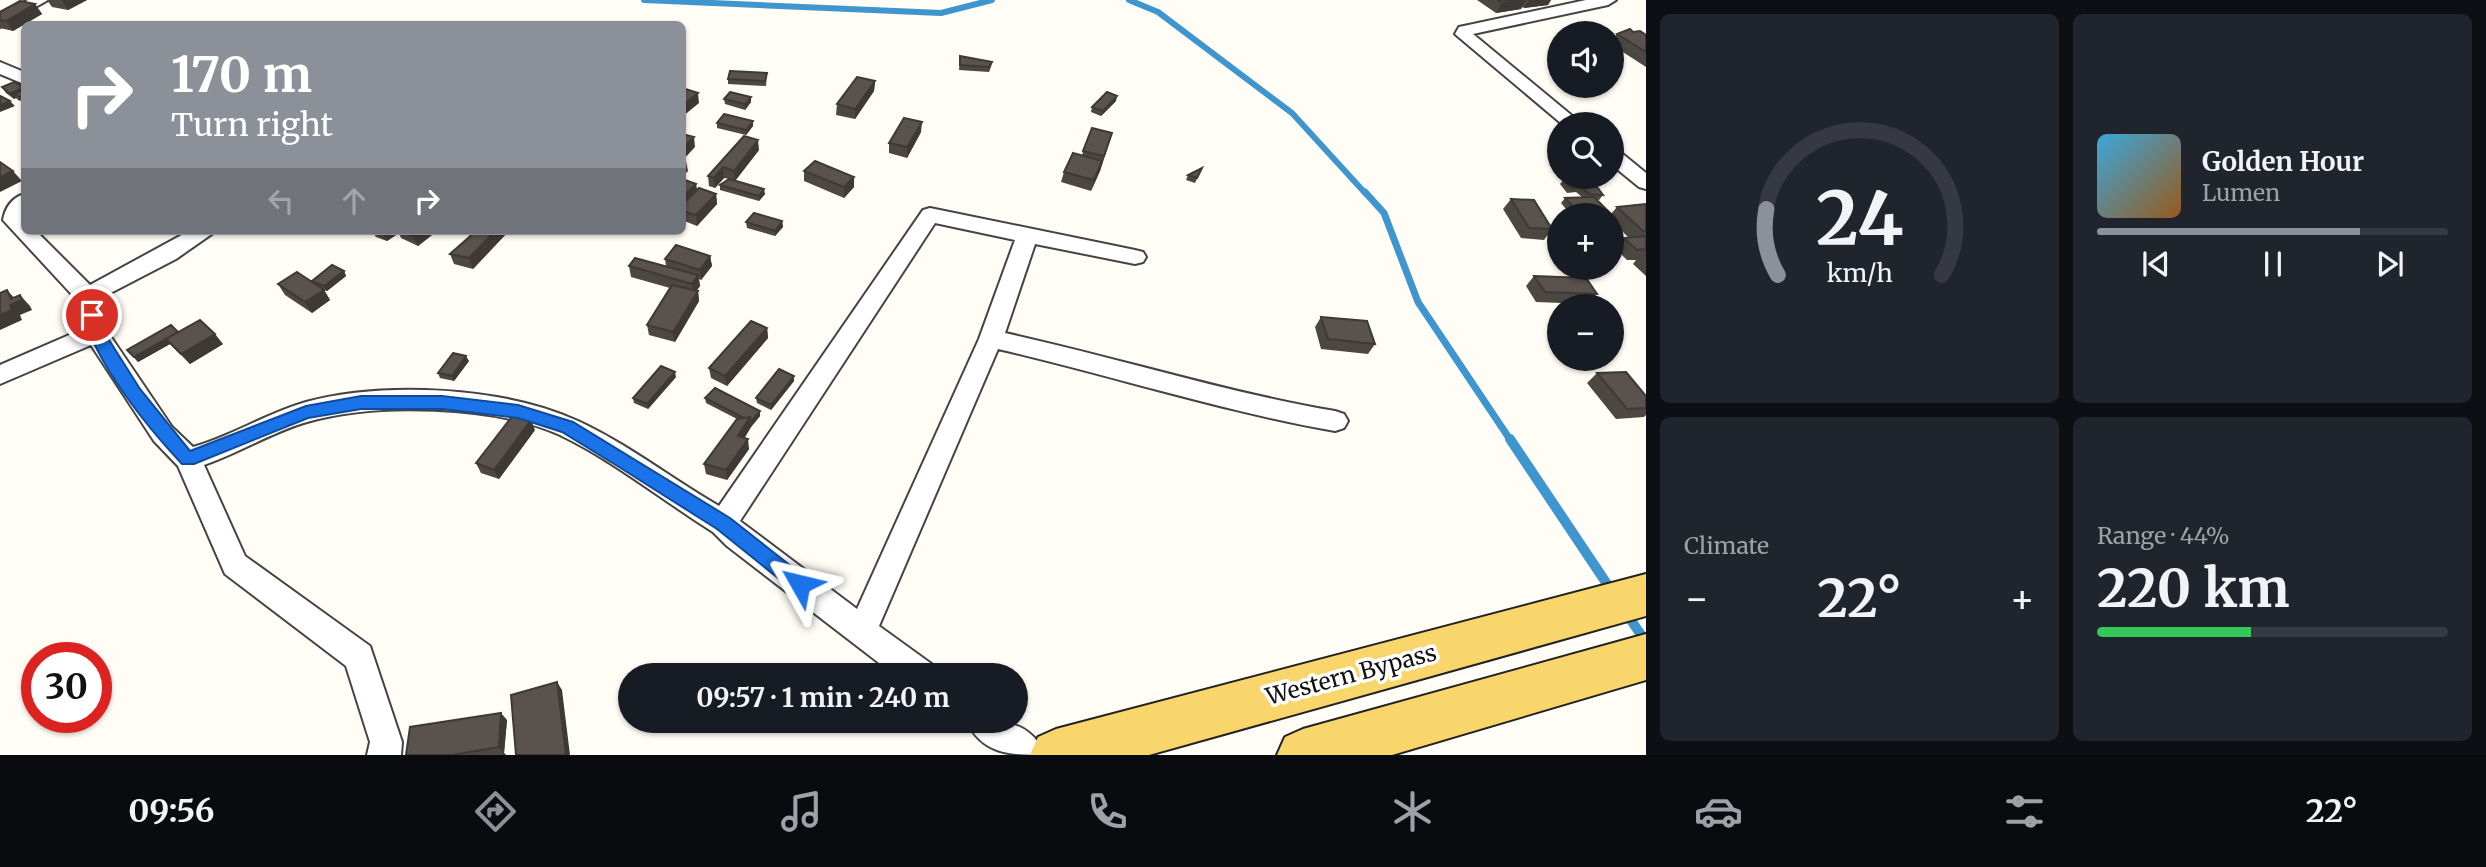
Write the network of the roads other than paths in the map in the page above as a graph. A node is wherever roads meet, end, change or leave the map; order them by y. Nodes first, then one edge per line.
1 (40, 0) edge
2 (1608, 0) edge
3 (0, 22) edge
4 (0, 67) edge
5 (21, 78) edge
6 (1558, 112) edge
7 (1624, 165) edge
8 (1646, 183) edge
9 (21, 204) edge
10 (21, 228) edge
11 (1028, 234) junction
12 (28, 235) edge
13 (199, 235) edge
14 (1135, 257) dead end
15 (87, 296) junction
16 (96, 333) junction
17 (991, 338) junction
18 (0, 374) edge
19 (1335, 421) dead end
20 (188, 459) junction
21 (723, 523) junction
22 (1646, 595) edge
23 (862, 631) junction
24 (1623, 662) edge
25 (905, 663) edge
26 (998, 733) edge
27 (384, 755) edge
28 (1028, 755) edge
29 (1056, 755) edge
30 (1303, 755) edge

1 - 3 street
2 - 6 street
4 - 5 street
7 - 8 street
9 - 10 street
11 - 14 street
11 - 17 street
11 - 21 street
12 - 15 street
13 - 15 street
15 - 16 street
16 - 18 street
16 - 20 street
17 - 19 street
17 - 23 street
20 - 21 street
20 - 27 street
21 - 23 street
22 - 29 main road, Western Bypass
23 - 25 street
24 - 30 main road
26 - 28 street

